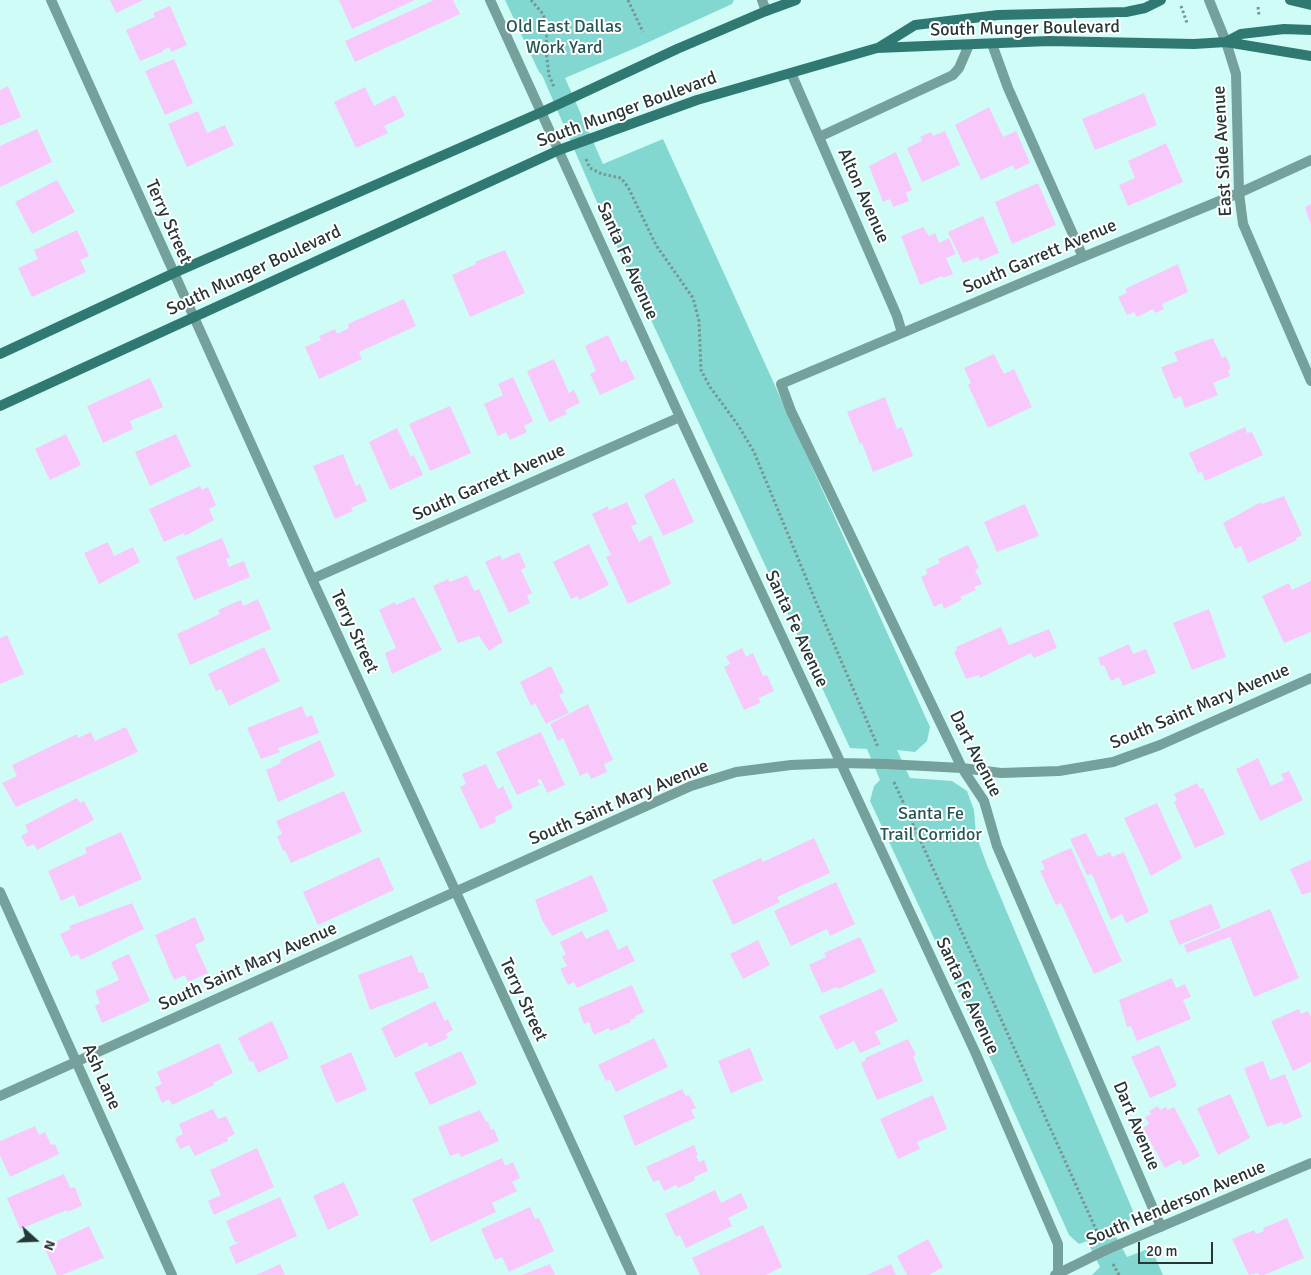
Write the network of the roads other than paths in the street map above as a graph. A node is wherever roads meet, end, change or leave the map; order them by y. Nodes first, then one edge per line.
1 (51, 0) edge
2 (490, 0) edge
3 (762, 0) edge
4 (796, 0) edge
5 (1161, 0) edge
6 (1209, 0) edge
7 (1290, 0) edge
8 (1311, 5) edge
9 (766, 10) junction
10 (1311, 30) edge
11 (1226, 42) junction
12 (992, 44) junction
13 (969, 45) junction
14 (877, 48) junction
15 (1311, 56) edge
16 (791, 73) junction
17 (542, 112) junction
18 (819, 137) junction
19 (559, 150) junction
20 (1311, 160) edge
21 (1239, 193) junction
22 (1082, 257) junction
23 (174, 273) junction
24 (193, 316) junction
25 (902, 333) junction
26 (0, 354) edge
27 (1311, 380) edge
28 (781, 384) joint
29 (0, 406) edge
30 (680, 417) junction
31 (312, 579) junction
32 (1311, 678) edge
33 (840, 763) junction
34 (962, 768) junction
35 (0, 892) edge
36 (456, 892) junction
37 (76, 1061) junction
38 (0, 1096) edge
39 (1311, 1164) edge
40 (1162, 1227) junction
41 (1057, 1274) edge
42 (172, 1275) edge
43 (632, 1275) edge

1 - 23 street, Terry Street
2 - 17 street, Santa Fe Avenue
3 - 9 street
4 - 9 main road, South Munger Boulevard
5 - 14 main road
6 - 11 street, East Side Avenue
7 - 8 main road
9 - 17 main road, South Munger Boulevard
10 - 11 main road
11 - 12 main road, South Munger Boulevard
11 - 15 main road, South Munger Boulevard
11 - 21 street, East Side Avenue
12 - 13 main road, South Munger Boulevard
12 - 22 street
13 - 14 main road, South Munger Boulevard
13 - 18 street
14 - 16 main road, South Munger Boulevard
16 - 18 street, Alton Avenue
16 - 19 main road, South Munger Boulevard
17 - 19 street, Santa Fe Avenue
17 - 23 main road, South Munger Boulevard
18 - 25 street, Alton Avenue
19 - 24 main road, South Munger Boulevard
19 - 30 street, Santa Fe Avenue
20 - 21 street, South Garrett Avenue
21 - 22 street, South Garrett Avenue
21 - 27 street, East Side Avenue
22 - 25 street, South Garrett Avenue
23 - 24 street, Terry Street
23 - 26 main road, South Munger Boulevard
24 - 29 main road, South Munger Boulevard
24 - 31 street, Terry Street
25 - 28 street, South Garrett Avenue
28 - 34 street, Dart Avenue
30 - 31 street, South Garrett Avenue
30 - 33 street, Santa Fe Avenue
31 - 36 street, Terry Street
32 - 34 street, South Saint Mary Avenue
33 - 34 street, South Saint Mary Avenue
33 - 36 street, South Saint Mary Avenue
33 - 41 street, Santa Fe Avenue
34 - 40 street, Dart Avenue
35 - 37 street, Ash Lane
36 - 37 street, South Saint Mary Avenue
36 - 43 street, Terry Street
37 - 38 street, South Saint Mary Avenue
37 - 42 street, Ash Lane
39 - 40 street, South Henderson Avenue
40 - 41 street, South Henderson Avenue

